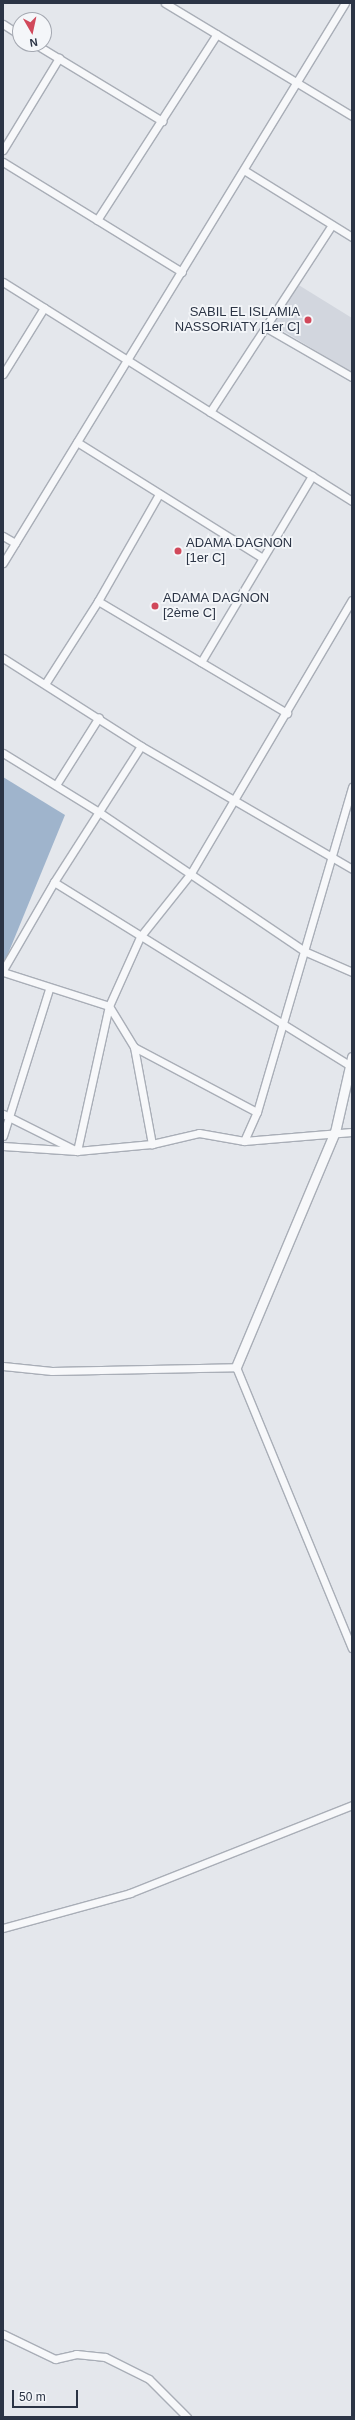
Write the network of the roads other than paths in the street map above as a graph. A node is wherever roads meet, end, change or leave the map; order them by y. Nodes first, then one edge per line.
1 (165, 3) edge
2 (345, 3) edge
3 (3, 24) edge
4 (12, 30) edge
5 (217, 34) junction
6 (49, 52) edge
7 (59, 58) junction
8 (298, 84) junction
9 (352, 116) edge
10 (162, 121) junction
11 (3, 150) edge
12 (3, 162) edge
13 (244, 170) junction
14 (97, 220) junction
15 (332, 225) junction
16 (352, 237) edge
17 (182, 272) junction
18 (3, 282) edge
19 (44, 308) junction
20 (265, 327) junction
21 (129, 360) junction
22 (3, 374) edge
23 (352, 377) edge
24 (210, 412) junction
25 (78, 442) junction
26 (312, 476) junction
27 (159, 494) junction
28 (352, 501) edge
29 (3, 536) edge
30 (15, 543) junction
31 (261, 557) junction
32 (3, 563) edge
33 (352, 600) edge
34 (98, 601) junction
35 (3, 658) edge
36 (201, 662) junction
37 (45, 684) junction
38 (287, 713) junction
39 (99, 717) junction
40 (141, 746) junction
41 (3, 753) edge
42 (56, 785) junction
43 (352, 787) edge
44 (235, 800) junction
45 (100, 812) junction
46 (331, 859) junction
47 (352, 869) edge
48 (191, 873) junction
49 (54, 882) junction
50 (140, 937) junction
51 (304, 951) junction
52 (3, 971) edge
53 (352, 972) edge
54 (49, 989) junction
55 (109, 1006) junction
56 (282, 1025) junction
57 (134, 1047) junction
58 (351, 1063) edge
59 (257, 1112) junction
60 (3, 1114) edge
61 (11, 1119) junction
62 (335, 1132) junction
63 (352, 1132) edge
64 (3, 1136) edge
65 (244, 1141) junction
66 (152, 1144) junction
67 (3, 1146) edge
68 (77, 1151) junction
69 (3, 1366) edge
70 (236, 1367) junction
71 (352, 1648) edge
72 (352, 1805) edge
73 (3, 1928) edge
74 (3, 2334) edge
75 (187, 2417) edge

1 - 5 street
2 - 8 street
3 - 4 street
5 - 8 street
5 - 10 street
6 - 7 street
7 - 10 street
7 - 11 street
8 - 9 street
8 - 13 street
10 - 14 street
12 - 14 street
13 - 15 street
13 - 17 street
14 - 17 street
15 - 16 street
15 - 20 street
17 - 21 street
18 - 19 street
19 - 21 street
19 - 22 street
20 - 23 street
20 - 24 street
21 - 24 street
21 - 25 street
24 - 26 street
25 - 27 street
25 - 30 street
26 - 28 street
26 - 31 street
27 - 31 street
27 - 34 street
29 - 30 street
30 - 32 street
31 - 36 street
33 - 38 street
34 - 36 street
34 - 37 street
35 - 37 street
36 - 38 street
37 - 39 street
38 - 44 street
39 - 40 street
39 - 42 street
40 - 44 street
40 - 45 street
41 - 42 street
42 - 45 street
43 - 46 street
44 - 46 street
44 - 48 street
45 - 48 street
45 - 49 street
46 - 47 street
46 - 51 street
48 - 50 street
48 - 51 street
49 - 50 street
49 - 52 street
50 - 55 street
50 - 56 street
51 - 53 street
51 - 56 street
52 - 54 street
54 - 55 street
54 - 61 street
55 - 57 street
55 - 68 street
56 - 58 street
56 - 59 street
57 - 59 street
57 - 66 street
58 - 62 street
59 - 65 street
60 - 61 street
61 - 64 street
61 - 68 street
62 - 63 street
62 - 65 street
62 - 70 street
65 - 66 street
66 - 68 street
67 - 68 street
69 - 70 street
70 - 71 street
72 - 73 street
74 - 75 street

